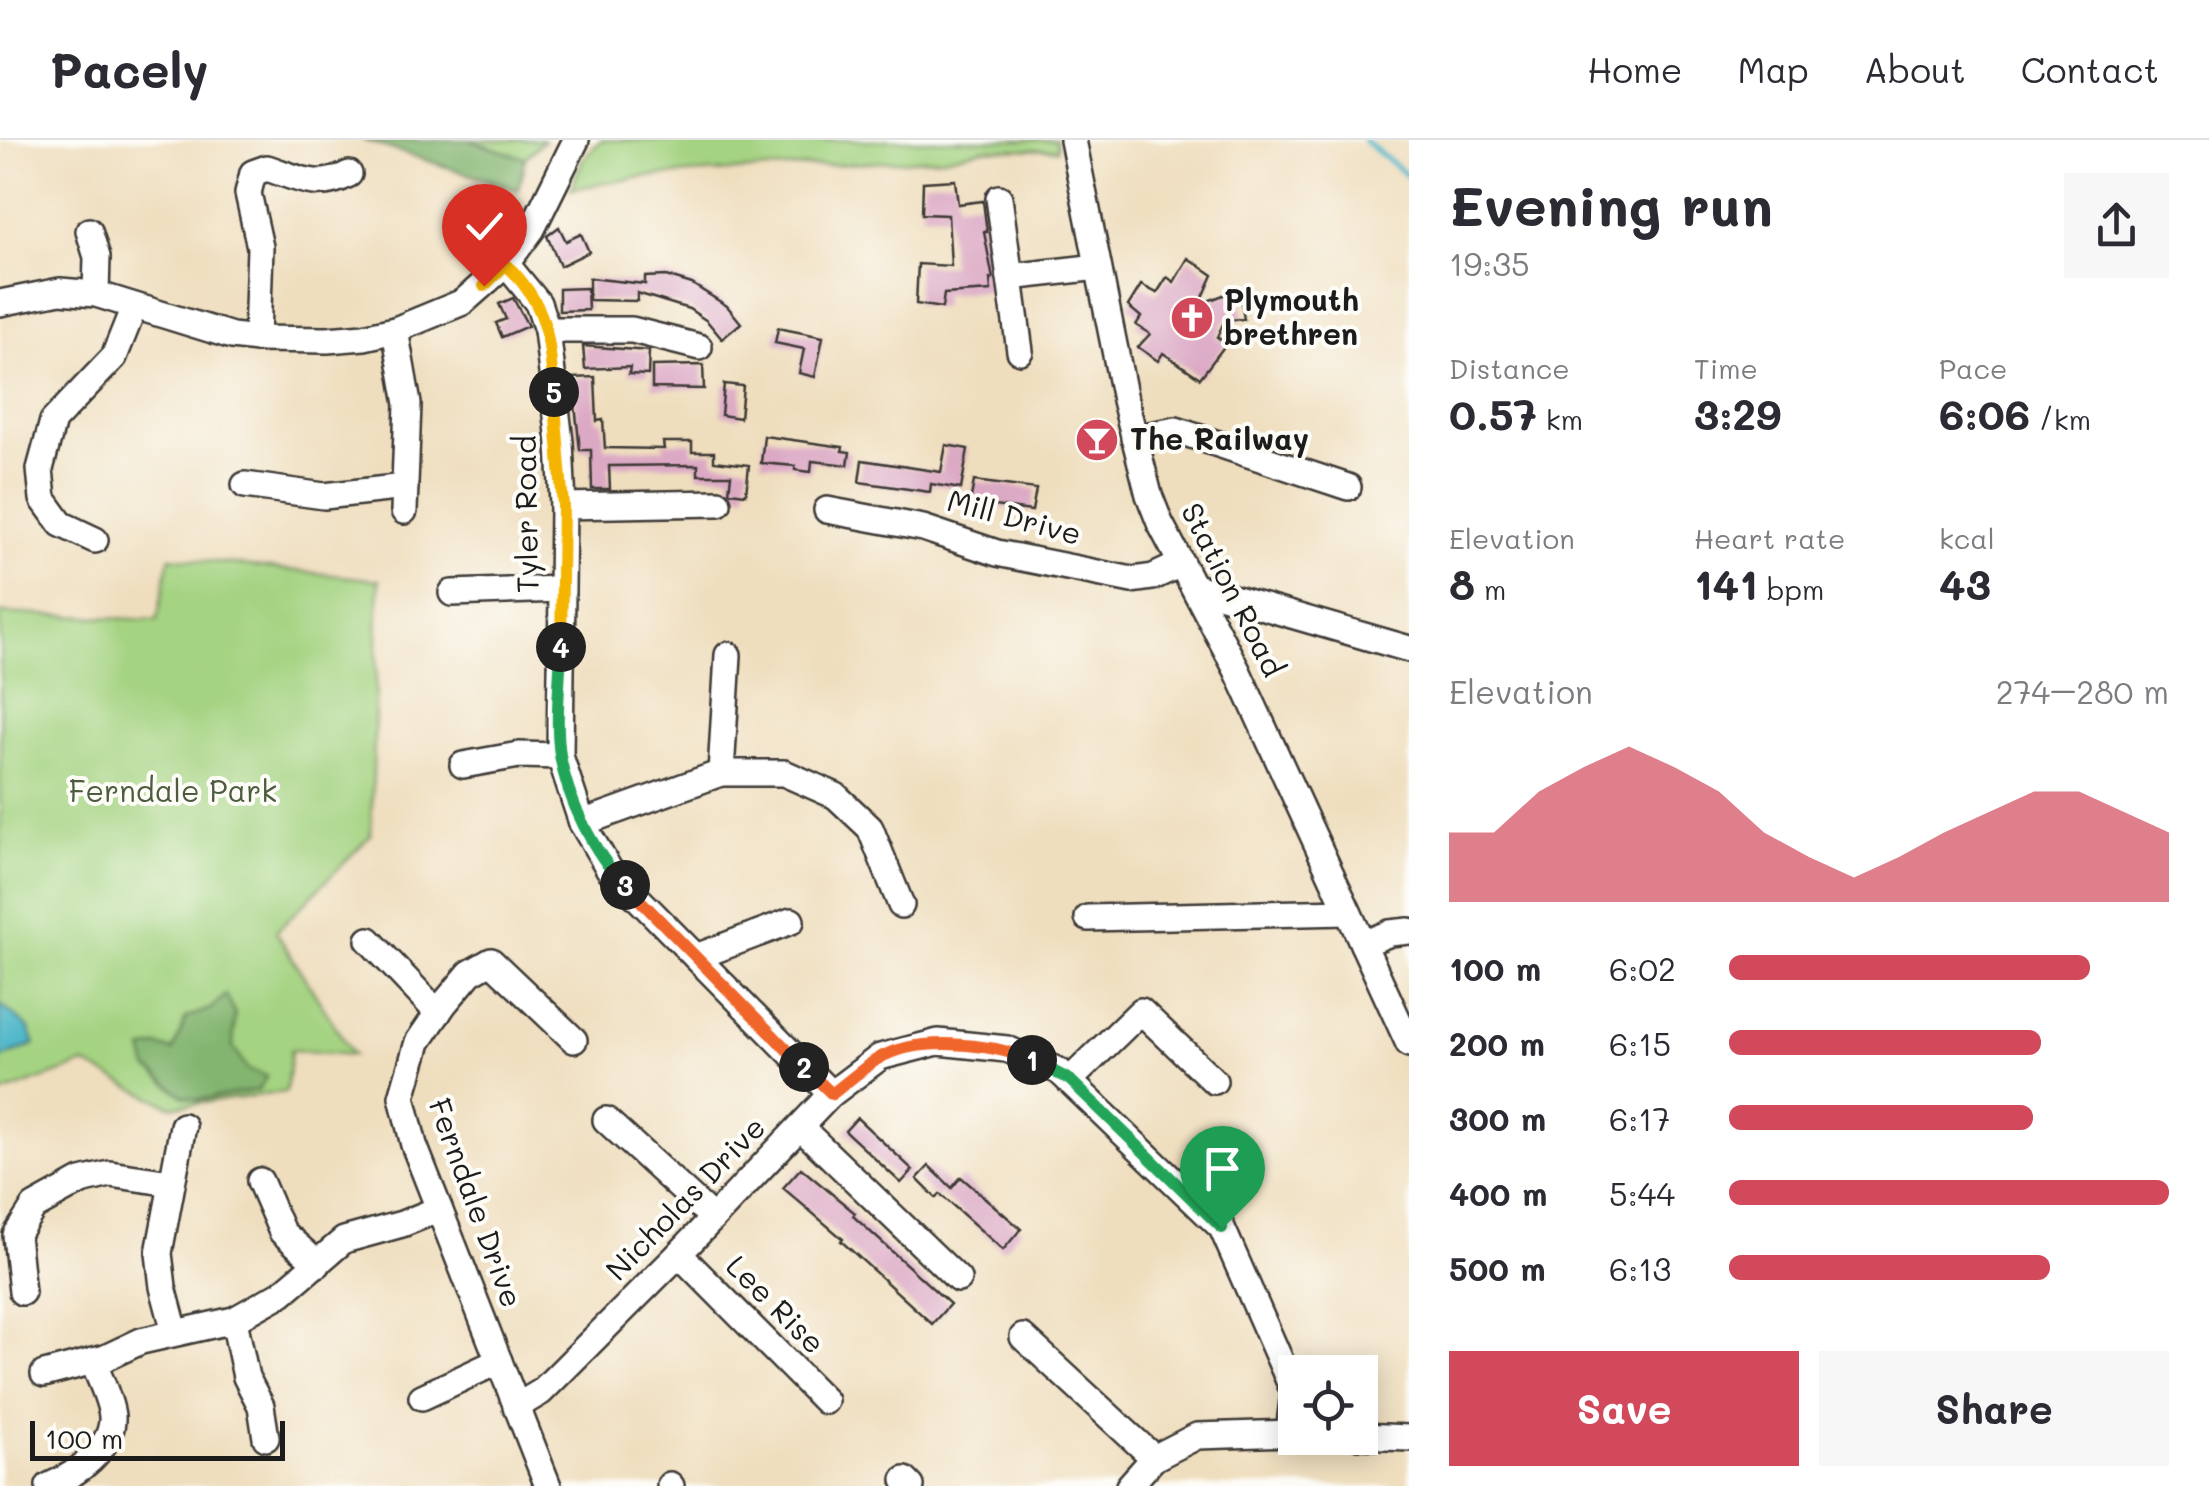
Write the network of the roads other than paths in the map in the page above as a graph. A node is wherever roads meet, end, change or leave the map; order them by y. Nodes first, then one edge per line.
1 (576, 140) edge
2 (1073, 140) edge
3 (349, 174) dead end
4 (999, 198) dead end
5 (89, 231) dead end
6 (506, 264) junction
7 (1098, 267) junction
8 (1010, 278) junction
9 (96, 294) junction
10 (0, 303) edge
11 (134, 308) junction
12 (394, 330) junction
13 (547, 330) junction
14 (257, 340) junction
15 (699, 347) dead end
16 (1020, 351) dead end
17 (1134, 438) junction
18 (246, 485) dead end
19 (1348, 486) dead end
20 (718, 503) dead end
21 (563, 506) junction
22 (828, 510) dead end
23 (96, 540) dead end
24 (1181, 564) junction
25 (1195, 587) junction
26 (561, 589) junction
27 (452, 594) dead end
28 (1409, 650) edge
29 (728, 655) dead end
30 (560, 756) junction
31 (463, 765) dead end
32 (721, 773) junction
33 (582, 823) junction
34 (900, 905) dead end
35 (1348, 912) junction
36 (1088, 918) dead end
37 (790, 922) dead end
38 (1409, 931) edge
39 (370, 940) dead end
40 (1363, 944) junction
41 (696, 957) junction
42 (438, 1013) junction
43 (574, 1040) dead end
44 (1409, 1044) edge
45 (1070, 1080) junction
46 (1214, 1080) dead end
47 (832, 1094) junction
48 (606, 1120) dead end
49 (183, 1126) dead end
50 (800, 1128) junction
51 (260, 1181) dead end
52 (171, 1184) junction
53 (439, 1209) junction
54 (712, 1217) junction
55 (679, 1254) junction
56 (318, 1264) junction
57 (958, 1278) dead end
58 (22, 1292) dead end
59 (234, 1320) junction
60 (176, 1332) junction
61 (1023, 1337) dead end
62 (1278, 1356) edge
63 (93, 1361) junction
64 (499, 1361) junction
65 (44, 1374) dead end
66 (422, 1397) dead end
67 (825, 1401) dead end
68 (516, 1407) junction
69 (1278, 1433) edge
70 (1378, 1437) edge
71 (266, 1438) dead end
72 (1409, 1438) edge
73 (1154, 1458) junction
74 (49, 1486) edge
75 (548, 1486) edge
76 (1130, 1486) edge

1 - 6 street
2 - 7 street, Station Road
3 - 14 street
4 - 8 street
5 - 9 street
6 - 12 street
6 - 13 street, Tyler Road
7 - 8 street
7 - 17 street, Station Road
8 - 16 street
9 - 10 street
9 - 11 street
11 - 14 street
11 - 23 street
12 - 14 street
12 - 18 street
13 - 15 street
13 - 21 street, Tyler Road
17 - 19 street
17 - 24 street, Station Road
20 - 21 street
21 - 26 street, Tyler Road
22 - 24 street, Mill Drive
24 - 25 street, Station Road
25 - 28 street
25 - 35 street, Station Road
26 - 27 street
26 - 30 street, Tyler Road
29 - 32 street
30 - 31 street
30 - 33 street, Tyler Road
32 - 33 street
32 - 34 street
33 - 41 street, Tyler Road
35 - 36 street
35 - 40 street, Station Road
37 - 41 street
38 - 40 street
39 - 42 street
40 - 44 street, Station Road
41 - 47 street, Tyler Road
42 - 43 street, Ferndale Drive
42 - 53 street, Ferndale Drive
45 - 46 street
45 - 47 street, Nicholas Drive
45 - 62 street, Nicholas Drive
47 - 50 street, Nicholas Drive
48 - 54 street
49 - 52 street
50 - 54 street, Nicholas Drive
50 - 57 street
51 - 56 street
52 - 58 street
52 - 60 street
53 - 56 street
53 - 64 street, Ferndale Drive
54 - 55 street, Nicholas Drive
55 - 67 street, Lee Rise
55 - 68 street, Nicholas Drive
56 - 59 street
59 - 60 street
59 - 71 street
60 - 63 street
61 - 73 street
63 - 65 street
63 - 74 street
64 - 66 street
64 - 68 street, Ferndale Drive
68 - 75 street, Ferndale Drive
69 - 73 street
70 - 72 street
73 - 76 street

